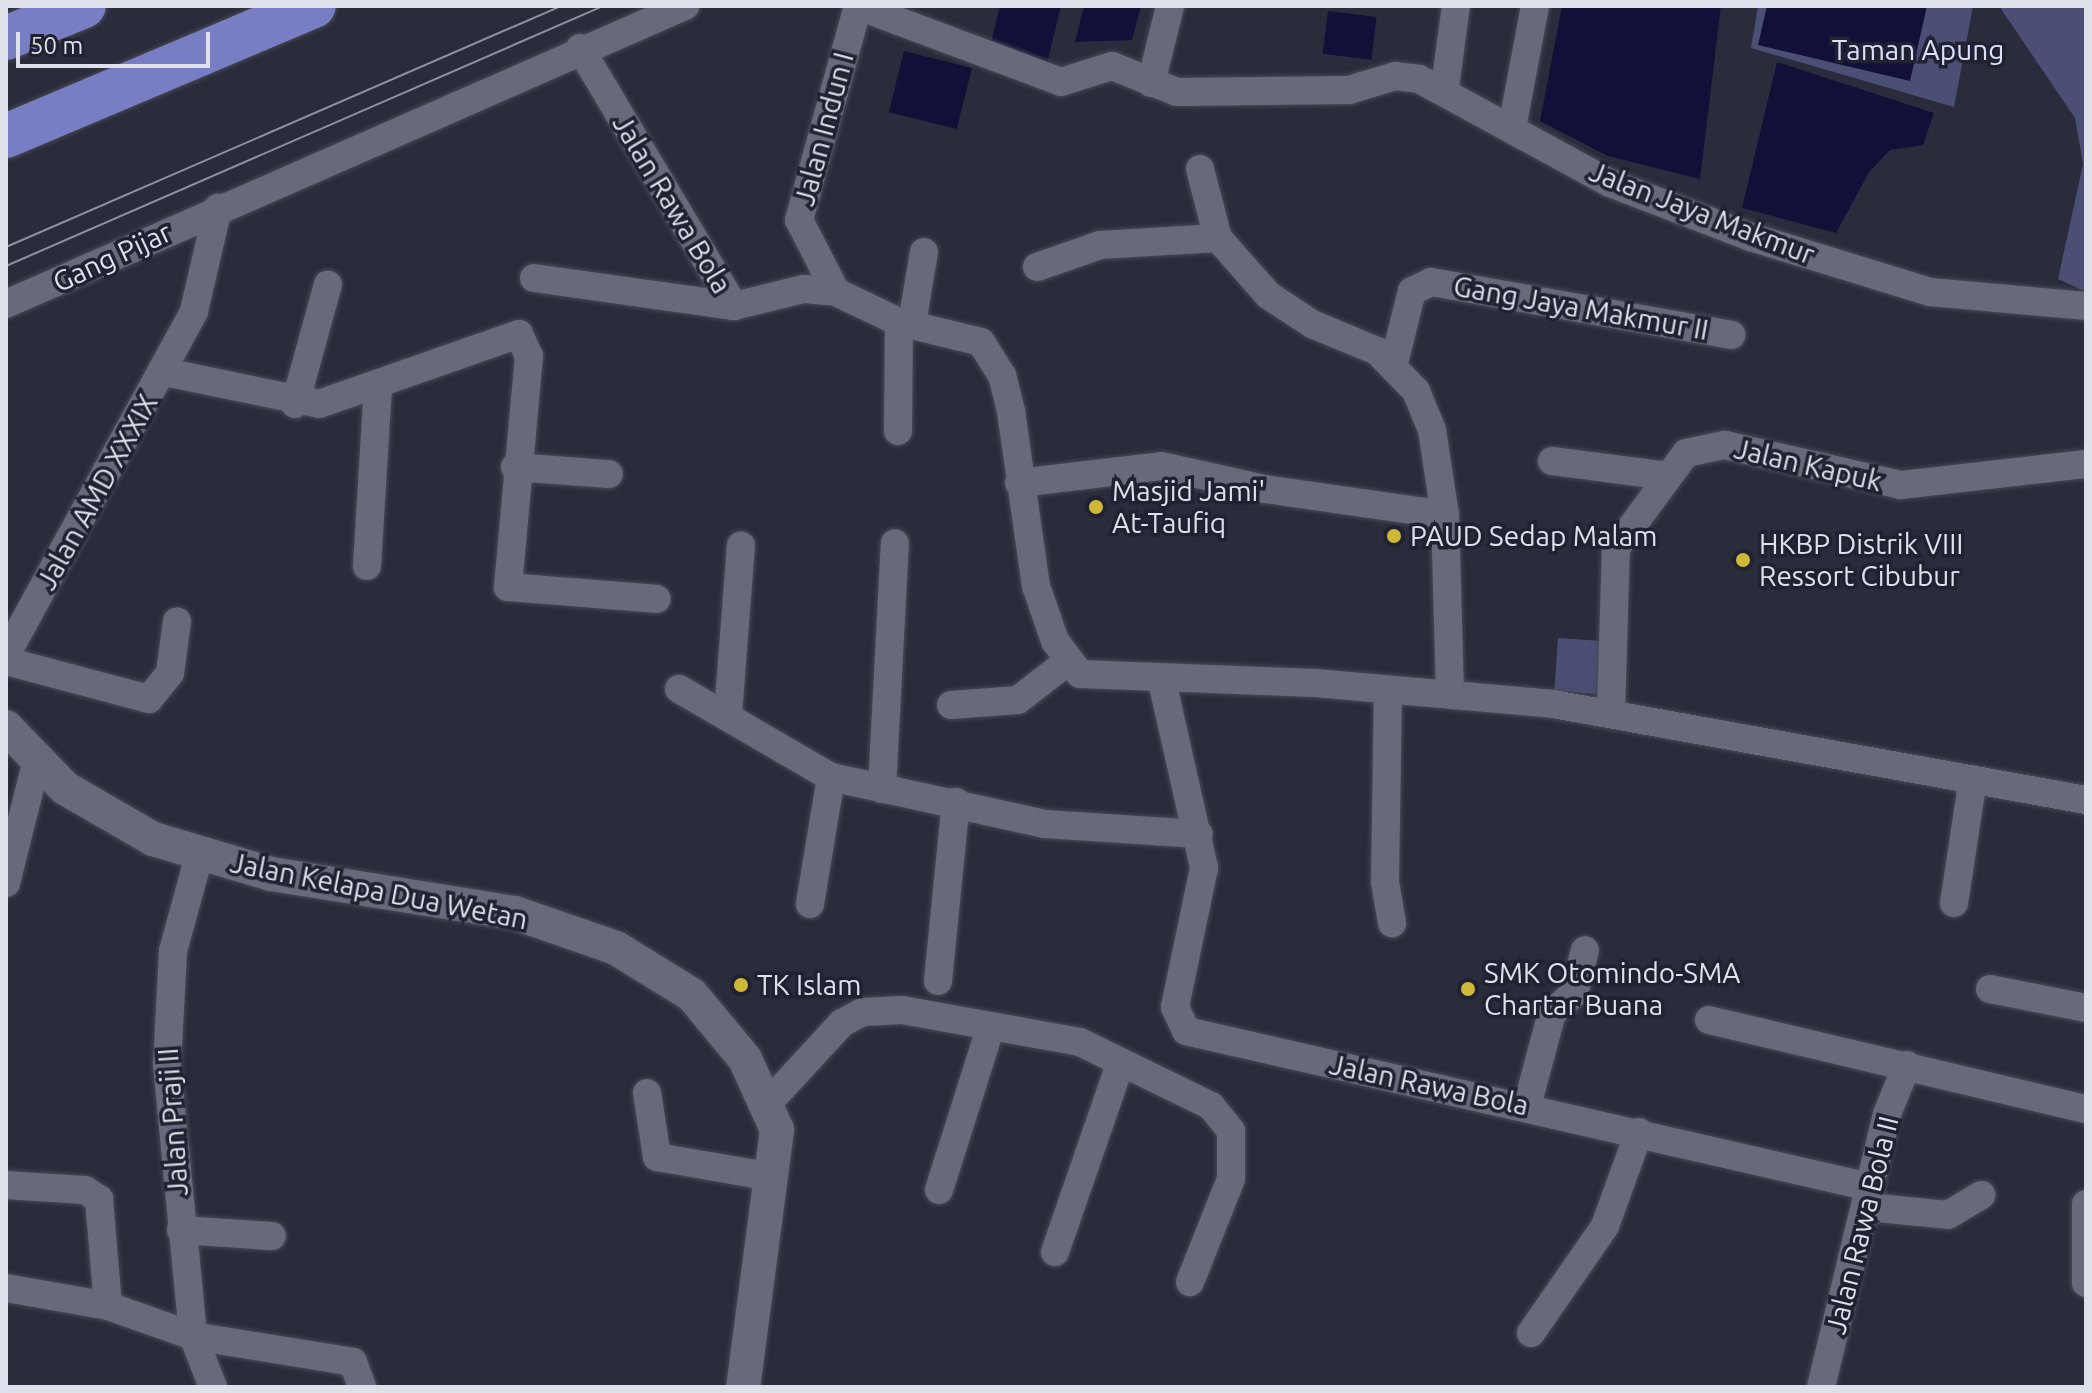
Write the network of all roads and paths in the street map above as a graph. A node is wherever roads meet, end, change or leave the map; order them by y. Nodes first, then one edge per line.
1 (84, 6) edge
2 (314, 6) edge
3 (685, 6) edge
4 (858, 6) edge
5 (1170, 6) edge
6 (1456, 6) edge
7 (1535, 6) edge
8 (6, 38) edge
9 (580, 48) junction
10 (1151, 83) junction
11 (1445, 87) junction
12 (1512, 128) junction
13 (6, 136) edge
14 (1200, 169) dead end
15 (218, 208) junction
16 (1218, 238) junction
17 (924, 252) dead end
18 (1037, 267) dead end
19 (534, 278) dead end
20 (328, 284) dead end
21 (836, 292) junction
22 (6, 304) edge
23 (734, 306) junction
24 (2086, 306) edge
25 (905, 322) junction
26 (1731, 335) dead end
27 (1394, 363) junction
28 (165, 372) junction
29 (378, 386) junction
30 (295, 404) junction
31 (898, 431) dead end
32 (1552, 461) dead end
33 (2086, 464) edge
34 (515, 467) junction
35 (1672, 469) junction
36 (609, 474) dead end
37 (1019, 483) junction
38 (1445, 515) junction
39 (895, 543) dead end
40 (741, 546) dead end
41 (367, 566) dead end
42 (657, 599) dead end
43 (177, 621) dead end
44 (6, 658) edge
45 (1067, 662) junction
46 (1162, 681) junction
47 (679, 689) dead end
48 (1388, 690) junction
49 (1450, 694) junction
50 (951, 705) dead end
51 (1611, 713) junction
52 (728, 714) junction
53 (6, 727) edge
54 (36, 764) junction
55 (831, 777) junction
56 (1973, 779) junction
57 (882, 789) junction
58 (2086, 800) edge
59 (956, 802) junction
60 (1199, 834) junction
61 (199, 856) junction
62 (6, 883) edge
63 (1954, 903) dead end
64 (810, 904) dead end
65 (1392, 923) dead end
66 (1585, 950) dead end
67 (938, 981) dead end
68 (1990, 989) dead end
69 (2086, 1008) edge
70 (1709, 1020) dead end
71 (990, 1029) junction
72 (1120, 1064) junction
73 (1907, 1065) junction
74 (647, 1093) dead end
75 (770, 1101) junction
76 (1527, 1106) junction
77 (2086, 1109) edge
78 (1639, 1132) junction
79 (773, 1177) junction
80 (6, 1185) edge
81 (939, 1190) dead end
82 (1981, 1195) dead end
83 (1868, 1197) junction
84 (2086, 1204) edge
85 (181, 1230) junction
86 (272, 1236) dead end
87 (1055, 1252) dead end
88 (1190, 1282) dead end
89 (2086, 1283) edge
90 (6, 1288) edge
91 (108, 1306) junction
92 (1531, 1333) dead end
93 (193, 1336) junction
94 (213, 1387) edge
95 (362, 1387) edge
96 (743, 1387) edge
97 (1821, 1387) edge

1 - 8 highway
2 - 13 highway
3 - 9 street
4 - 10 street, Jalan Jaya Makmur
4 - 21 street, Jalan Indun I
5 - 10 street
6 - 11 street
7 - 12 street
9 - 15 street
9 - 23 street, Jalan Rawa Bola
10 - 11 street, Jalan Jaya Makmur
11 - 12 street, Jalan Jaya Makmur
12 - 24 street, Jalan Jaya Makmur
14 - 16 street
15 - 22 street, Gang Pijar
15 - 28 street, Jalan AMD XXXIX
16 - 18 street
16 - 27 street
17 - 25 street
19 - 23 street
20 - 30 street
21 - 23 street, Jalan Rawa Bola
21 - 25 street, Jalan Rawa Bola
25 - 31 street
25 - 37 street, Jalan Rawa Bola
26 - 27 street, Gang Jaya Makmur II
27 - 38 street
28 - 30 street, Jalan AMD XXXIX
28 - 44 street, Jalan AMD XXXIX
29 - 30 street, Jalan AMD XXXIX
29 - 34 street, Jalan AMD XXXIX
29 - 41 street
32 - 35 street
33 - 35 street, Jalan Kapuk
34 - 36 street
34 - 42 street, Jalan AMD XXXIX
35 - 51 street
37 - 38 street
37 - 45 street, Jalan Rawa Bola
38 - 49 street
39 - 57 street
40 - 52 street
43 - 44 street
45 - 46 street
45 - 50 street
46 - 48 street
46 - 60 street, Jalan Rawa Bola
47 - 52 street
48 - 49 street
48 - 65 street
49 - 51 street
51 - 56 street
52 - 55 street
53 - 54 street, Jalan Kelapa Dua Wetan
54 - 61 street, Jalan Kelapa Dua Wetan
54 - 62 street
55 - 57 street
55 - 64 street
56 - 58 street
56 - 63 street
57 - 59 street
59 - 60 street
59 - 67 street
60 - 76 street, Jalan Rawa Bola
61 - 75 street, Jalan Kelapa Dua Wetan
61 - 85 street, Jalan Praji II
66 - 76 street
68 - 69 street
70 - 73 street
71 - 72 street
71 - 75 street
71 - 81 street
72 - 87 street
72 - 88 street
73 - 77 street
73 - 83 street, Jalan Rawa Bola II
74 - 79 street
75 - 79 street, Jalan Kelapa Dua Wetan
76 - 78 street, Jalan Rawa Bola
78 - 83 street, Jalan Rawa Bola
78 - 92 street
79 - 96 street, Jalan Kelapa Dua Wetan
80 - 91 street
82 - 83 street, Jalan Rawa Bola
83 - 97 street, Jalan Rawa Bola II
84 - 89 street
85 - 86 street
85 - 93 street, Jalan Praji II
90 - 91 street
91 - 93 street
93 - 94 street, Jalan Praji II
93 - 95 street

